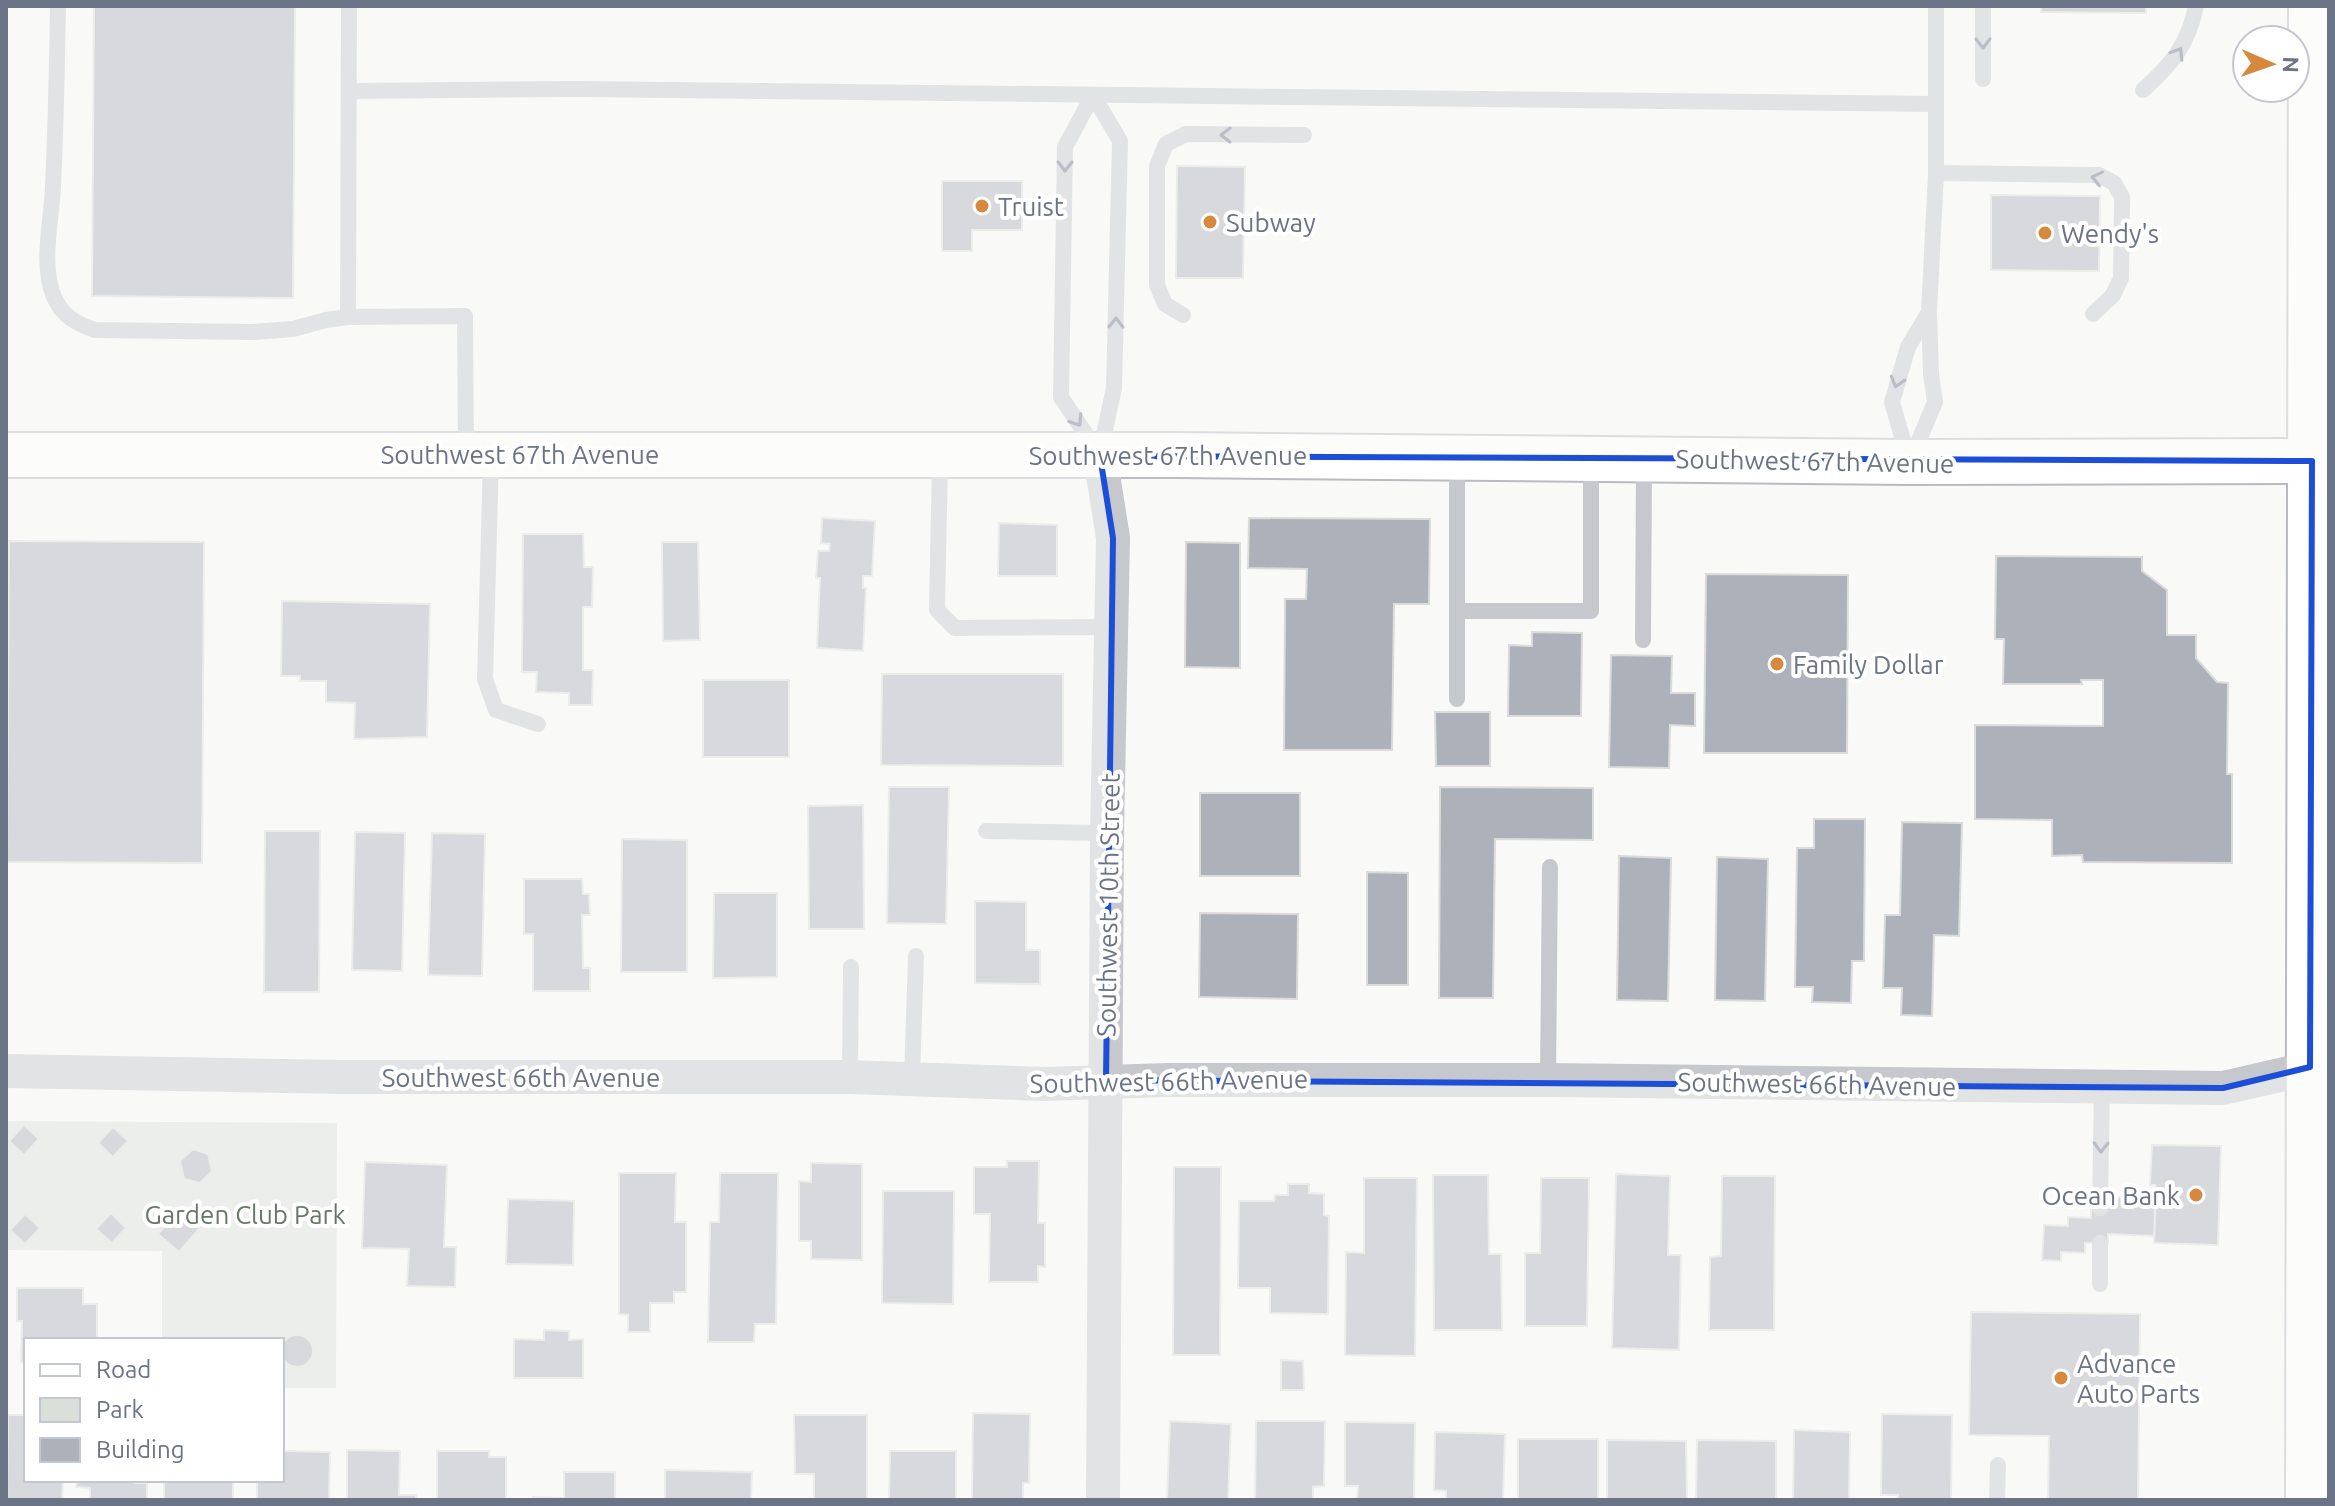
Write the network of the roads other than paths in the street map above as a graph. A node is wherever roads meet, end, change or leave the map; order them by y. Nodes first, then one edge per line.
1 (58, 6) edge
2 (349, 6) edge
3 (1936, 6) edge
4 (1983, 6) edge
5 (2196, 6) edge
6 (2317, 18) edge
7 (1983, 79) dead end
8 (2143, 90) dead end
9 (349, 91) junction
10 (1093, 95) junction
11 (2320, 99) edge
12 (1936, 104) junction
13 (1304, 135) dead end
14 (1936, 173) junction
15 (1929, 312) junction
16 (2093, 314) dead end
17 (1183, 315) dead end
18 (348, 317) junction
19 (478, 454) junction
20 (6, 455) edge
21 (940, 455) junction
22 (1100, 456) junction
23 (1457, 456) junction
24 (1591, 458) junction
25 (1644, 459) junction
26 (2321, 461) edge
27 (1909, 462) junction
28 (1457, 611) junction
29 (1113, 627) junction
30 (1643, 640) dead end
31 (1457, 699) dead end
32 (538, 724) dead end
33 (986, 831) dead end
34 (1107, 833) junction
35 (1550, 867) dead end
36 (916, 956) dead end
37 (851, 967) dead end
38 (2320, 1066) edge
39 (6, 1071) edge
40 (850, 1077) junction
41 (912, 1078) junction
42 (1106, 1080) junction
43 (1548, 1080) junction
44 (2102, 1087) junction
45 (2100, 1208) dead end
46 (2100, 1243) dead end
47 (2100, 1284) dead end
48 (1998, 1465) dead end
49 (1103, 1500) edge
50 (1997, 1500) edge
51 (2308, 1500) edge

1 - 18 lane
2 - 9 lane
3 - 12 lane
4 -> 7 lane
8 -> 5 lane
6 - 11 main road
9 - 10 lane
9 - 18 lane
10 - 12 lane
22 -> 10 lane
10 -> 22 lane
11 - 26 main road
12 - 14 lane
13 -> 17 lane
14 - 15 lane
16 -> 14 lane
15 - 27 lane
15 -> 27 lane
18 - 19 lane
19 - 20 main road, Southwest 67th Avenue
19 - 21 main road, Southwest 67th Avenue
19 - 32 lane
21 - 22 main road, Southwest 67th Avenue
21 - 29 lane
22 - 23 main road, Southwest 67th Avenue
22 - 29 street, Southwest 10th Street
23 - 24 main road, Southwest 67th Avenue
23 - 28 lane
24 - 25 main road, Southwest 67th Avenue
24 - 28 lane
25 - 27 main road, Southwest 67th Avenue
25 - 30 lane
26 - 27 main road, Southwest 67th Avenue
26 - 38 main road
28 - 31 lane
29 - 34 street, Southwest 10th Street
33 - 34 lane
34 - 42 street, Southwest 10th Street
35 - 43 lane
36 - 41 lane
37 - 40 lane
38 - 44 street, Southwest 66th Avenue
38 - 51 main road
39 - 40 street, Southwest 66th Avenue
40 - 41 street, Southwest 66th Avenue
41 - 42 street, Southwest 66th Avenue
42 - 43 street, Southwest 66th Avenue
42 - 49 street, Southwest 10th Street
43 - 44 street, Southwest 66th Avenue
44 -> 45 lane
46 - 47 lane
48 - 50 lane

